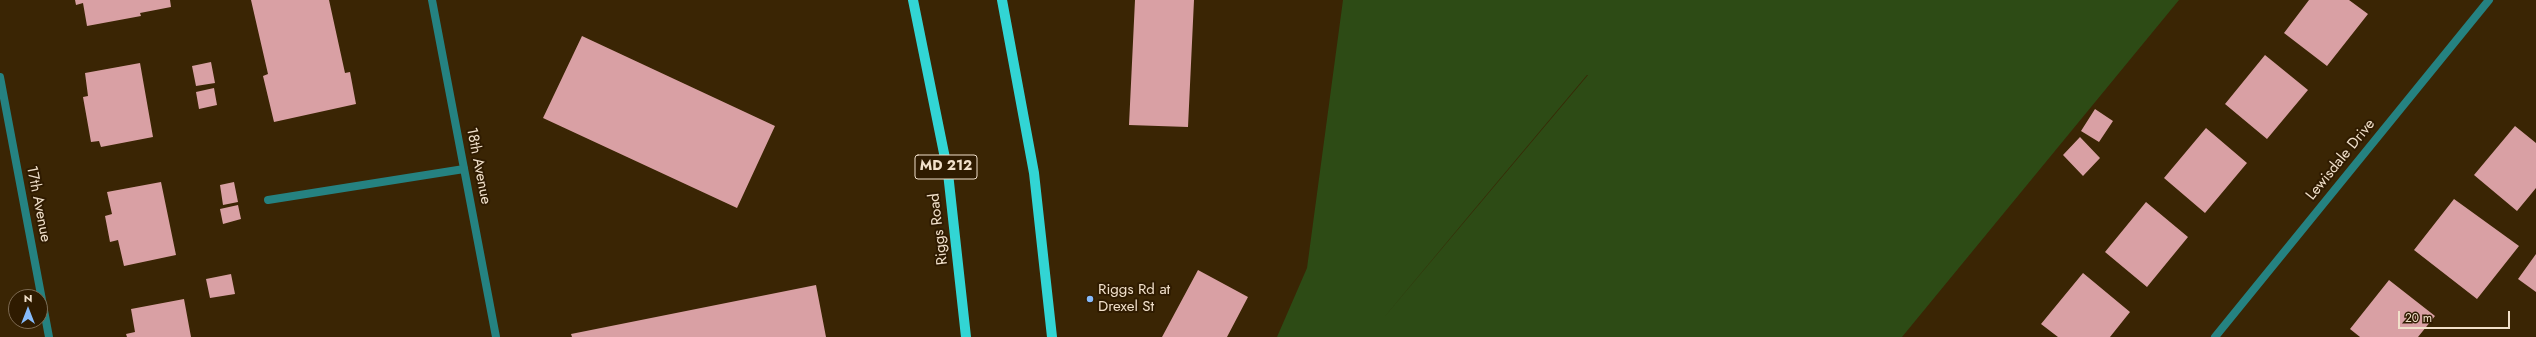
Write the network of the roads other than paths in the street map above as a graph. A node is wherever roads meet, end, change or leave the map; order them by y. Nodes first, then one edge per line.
1 (432, 0) edge
2 (913, 0) edge
3 (1002, 0) edge
4 (2488, 0) edge
5 (0, 77) edge
6 (464, 169) junction
7 (268, 200) dead end
8 (49, 337) edge
9 (496, 337) edge
10 (966, 337) edge
11 (1052, 337) edge
12 (2215, 337) edge

1 - 6 street, 18th Avenue
2 - 10 main road, Riggs Road / MD 212
3 - 11 main road
4 - 12 street, Lewisdale Drive
5 - 8 street, 17th Avenue
6 - 7 street
6 - 9 street, 18th Avenue

